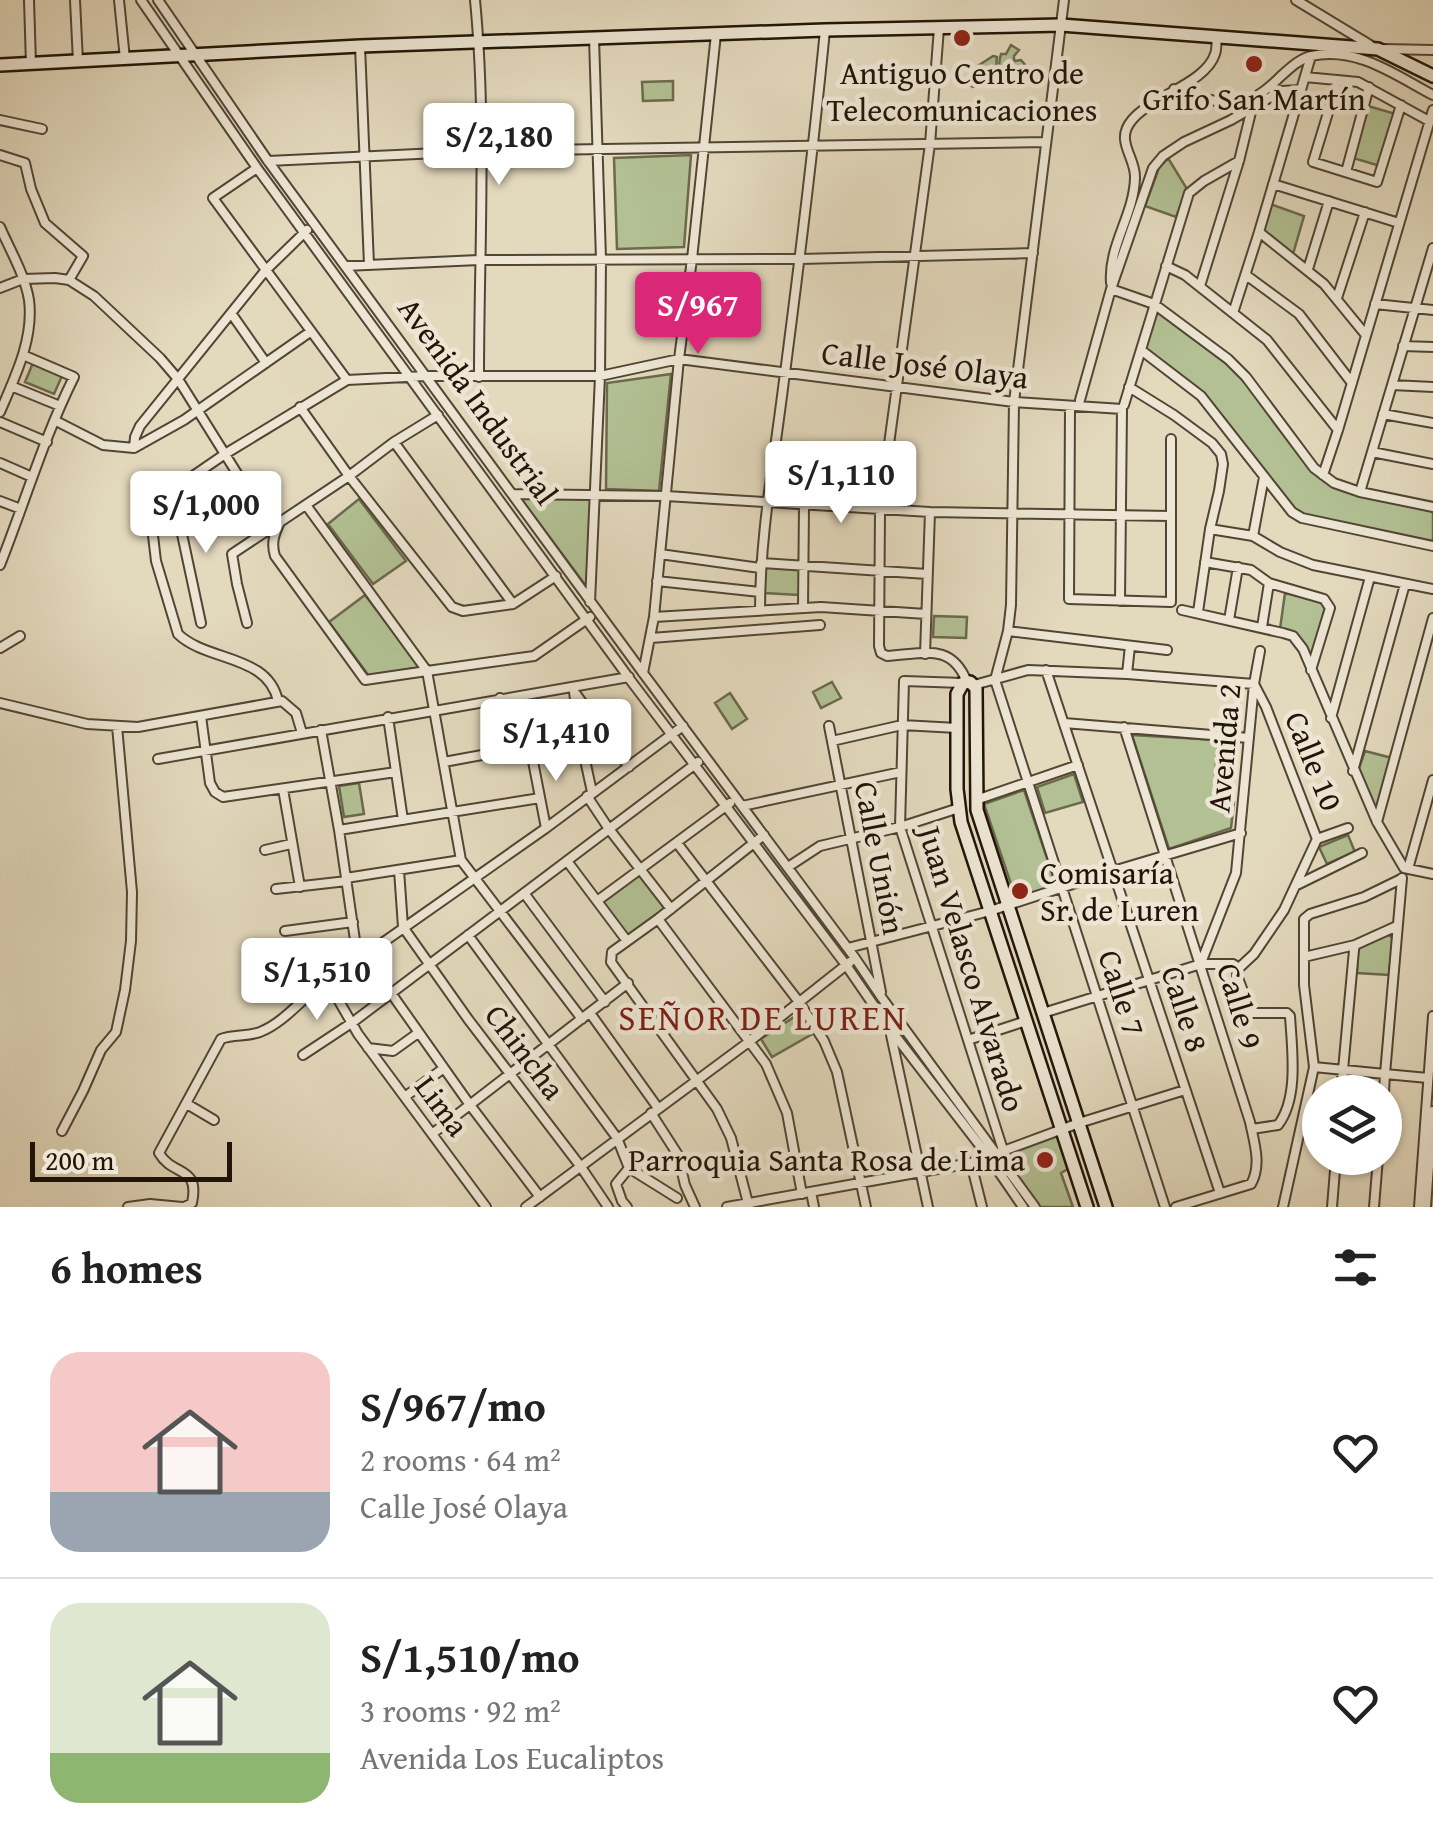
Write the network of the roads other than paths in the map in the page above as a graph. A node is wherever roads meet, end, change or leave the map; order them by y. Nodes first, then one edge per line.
1 (29, 0) edge
2 (74, 0) edge
3 (120, 0) edge
4 (141, 0) edge
5 (158, 0) edge
6 (475, 0) edge
7 (1064, 0) edge
8 (1296, 0) edge
9 (1060, 25) junction
10 (938, 28) junction
11 (826, 30) junction
12 (716, 34) junction
13 (594, 38) junction
14 (1217, 38) junction
15 (479, 42) junction
16 (360, 46) junction
17 (1378, 50) junction
18 (1433, 50) edge
19 (194, 56) junction
20 (1311, 56) junction
21 (179, 57) junction
22 (125, 59) junction
23 (78, 62) junction
24 (32, 64) junction
25 (0, 65) edge
26 (1433, 76) edge
27 (1305, 77) junction
28 (1338, 80) junction
29 (1368, 87) junction
30 (1174, 89) junction
31 (1302, 90) junction
32 (1433, 95) edge
33 (1401, 105) junction
34 (1252, 108) junction
35 (1433, 110) edge
36 (0, 120) edge
37 (1429, 121) junction
38 (42, 129) dead end
39 (1046, 142) junction
40 (930, 144) junction
41 (703, 146) junction
42 (814, 146) junction
43 (598, 149) junction
44 (480, 151) junction
45 (365, 155) junction
46 (0, 156) edge
47 (268, 161) junction
48 (1239, 161) junction
49 (256, 168) junction
50 (1224, 169) junction
51 (1346, 172) junction
52 (1234, 178) junction
53 (1273, 184) junction
54 (1328, 201) junction
55 (1365, 212) junction
56 (1399, 222) junction
57 (315, 224) junction
58 (0, 227) edge
59 (304, 232) junction
60 (1260, 232) junction
61 (1433, 248) edge
62 (1034, 253) junction
63 (915, 257) junction
64 (601, 259) junction
65 (692, 259) junction
66 (800, 259) junction
67 (480, 260) junction
68 (369, 265) junction
69 (346, 266) junction
70 (1166, 266) junction
71 (1308, 269) junction
72 (265, 271) junction
73 (1246, 275) junction
74 (23, 280) junction
75 (69, 280) junction
76 (1200, 286) junction
77 (0, 288) edge
78 (1112, 290) junction
79 (1337, 298) junction
80 (1154, 304) junction
81 (1375, 304) junction
82 (1415, 309) junction
83 (1433, 310) edge
84 (1233, 312) junction
85 (231, 313) junction
86 (310, 332) junction
87 (1365, 334) junction
88 (1404, 346) junction
89 (1433, 347) edge
90 (1141, 350) junction
91 (23, 355) junction
92 (679, 359) junction
93 (266, 362) junction
94 (785, 374) junction
95 (409, 376) junction
96 (426, 376) junction
97 (600, 376) junction
98 (480, 377) junction
99 (178, 379) junction
100 (346, 380) junction
101 (1352, 383) junction
102 (1392, 385) junction
103 (12, 386) junction
104 (1128, 387) junction
105 (1433, 387) edge
106 (897, 388) junction
107 (1080, 400) dead end
108 (1014, 402) junction
109 (60, 406) junction
110 (300, 407) junction
111 (1070, 407) junction
112 (1123, 407) junction
113 (196, 411) junction
114 (0, 412) edge
115 (438, 414) junction
116 (1383, 414) junction
117 (1174, 415) junction
118 (56, 421) junction
119 (0, 422) edge
120 (1433, 423) edge
121 (1338, 430) junction
122 (1234, 438) junction
123 (46, 442) junction
124 (394, 442) junction
125 (134, 448) junction
126 (1372, 452) junction
127 (225, 454) junction
128 (1220, 454) junction
129 (0, 462) edge
130 (1433, 464) edge
131 (1323, 475) junction
132 (348, 476) junction
133 (32, 477) junction
134 (1264, 477) junction
135 (1360, 492) junction
136 (512, 494) junction
137 (596, 494) junction
138 (666, 496) junction
139 (0, 501) edge
140 (767, 502) junction
141 (306, 505) junction
142 (804, 506) junction
143 (1433, 507) edge
144 (21, 509) junction
145 (880, 510) junction
146 (930, 512) junction
147 (1012, 514) junction
148 (1070, 515) junction
149 (1121, 515) junction
150 (1171, 516) junction
151 (280, 522) junction
152 (192, 523) dead end
153 (152, 526) dead end
154 (1210, 529) junction
155 (1254, 536) junction
156 (230, 541) dead end
157 (4, 542) edge
158 (1433, 546) edge
159 (232, 554) junction
160 (660, 554) junction
161 (1205, 562) junction
162 (761, 565) junction
163 (0, 566) edge
164 (802, 567) junction
165 (1238, 567) junction
166 (879, 572) junction
167 (927, 574) junction
168 (556, 576) junction
169 (1370, 577) junction
170 (657, 581) junction
171 (1269, 583) junction
172 (1404, 584) junction
173 (1433, 589) edge
174 (760, 592) junction
175 (1120, 601) junction
176 (590, 602) junction
177 (513, 604) junction
178 (802, 608) junction
179 (760, 610) junction
180 (1182, 610) dead end
181 (880, 612) junction
182 (1198, 612) junction
183 (599, 613) junction
184 (926, 614) junction
185 (654, 617) junction
186 (1433, 618) edge
187 (588, 619) junction
188 (1230, 620) junction
189 (247, 622) dead end
190 (202, 623) dead end
191 (820, 625) dead end
192 (1262, 627) junction
193 (1008, 631) junction
194 (20, 636) dead end
195 (651, 638) junction
196 (1130, 646) junction
197 (0, 648) edge
198 (1168, 650) dead end
199 (1260, 651) dead end
200 (925, 654) junction
201 (1000, 664) junction
202 (1028, 670) junction
203 (1046, 670) junction
204 (1311, 670) junction
205 (427, 672) junction
206 (643, 674) junction
207 (1127, 674) junction
208 (1418, 675) junction
209 (629, 677) junction
210 (1433, 679) edge
211 (995, 680) junction
212 (968, 683) junction
213 (1254, 684) junction
214 (572, 689) junction
215 (500, 698) junction
216 (278, 701) junction
217 (0, 703) edge
218 (434, 710) junction
219 (201, 716) junction
220 (388, 718) junction
221 (1331, 718) junction
222 (1064, 723) junction
223 (902, 724) junction
224 (116, 726) junction
225 (683, 726) junction
226 (829, 726) dead end
227 (1124, 727) junction
228 (957, 728) junction
229 (321, 730) junction
230 (302, 733) junction
231 (672, 734) junction
232 (580, 737) junction
233 (1248, 738) junction
234 (832, 740) junction
235 (530, 746) junction
236 (205, 750) junction
237 (508, 750) junction
238 (705, 757) junction
239 (158, 759) dead end
240 (444, 762) junction
241 (695, 765) junction
242 (1078, 765) junction
243 (629, 766) junction
244 (1353, 771) junction
245 (396, 772) junction
246 (901, 772) junction
247 (1433, 780) edge
248 (331, 782) junction
249 (1028, 782) junction
250 (841, 784) junction
251 (283, 789) junction
252 (589, 794) junction
253 (540, 798) junction
254 (976, 800) junction
255 (739, 802) junction
256 (726, 806) junction
257 (959, 808) junction
258 (452, 812) junction
259 (403, 820) junction
260 (1377, 822) junction
261 (900, 827) junction
262 (546, 828) junction
263 (1348, 828) dead end
264 (609, 829) junction
265 (339, 830) junction
266 (1241, 833) junction
267 (764, 835) junction
268 (852, 838) junction
269 (1317, 839) junction
270 (754, 842) junction
271 (677, 843) junction
272 (291, 844) junction
273 (264, 850) dead end
274 (1362, 853) dead end
275 (1166, 855) junction
276 (462, 860) junction
277 (567, 861) junction
278 (788, 867) junction
279 (641, 869) junction
280 (1406, 869) junction
281 (398, 870) junction
282 (1113, 870) junction
283 (1433, 874) edge
284 (474, 877) junction
285 (346, 879) junction
286 (1402, 879) junction
287 (707, 881) junction
288 (1297, 884) junction
289 (300, 887) junction
290 (1062, 888) junction
291 (276, 889) dead end
292 (524, 893) junction
293 (597, 901) junction
294 (1008, 905) junction
295 (671, 909) junction
296 (501, 910) junction
297 (990, 911) junction
298 (658, 919) junction
299 (353, 922) junction
300 (1397, 926) junction
301 (403, 927) junction
302 (931, 927) junction
303 (284, 931) dead end
304 (468, 935) junction
305 (627, 941) junction
306 (871, 941) junction
307 (1356, 945) junction
308 (848, 948) junction
309 (1304, 956) junction
310 (855, 958) junction
311 (354, 964) junction
312 (1200, 964) junction
313 (428, 965) junction
314 (846, 965) junction
315 (1239, 968) junction
316 (292, 975) dead end
317 (1149, 979) junction
318 (328, 982) junction
319 (628, 984) junction
320 (391, 993) junction
321 (1097, 996) junction
322 (882, 998) junction
323 (605, 1002) junction
324 (799, 1002) junction
325 (590, 1013) junction
326 (1043, 1013) junction
327 (1433, 1016) edge
328 (582, 1019) junction
329 (1026, 1021) junction
330 (353, 1022) junction
331 (890, 1029) junction
332 (418, 1034) junction
333 (968, 1040) junction
334 (750, 1041) junction
335 (548, 1045) junction
336 (368, 1048) junction
337 (303, 1056) dead end
338 (1314, 1067) junction
339 (444, 1068) junction
340 (1343, 1070) junction
341 (1385, 1074) junction
342 (509, 1075) junction
343 (1343, 1075) edge
344 (698, 1079) junction
345 (1430, 1080) edge
346 (1186, 1090) junction
347 (944, 1092) junction
348 (406, 1096) junction
349 (187, 1104) junction
350 (470, 1105) junction
351 (1133, 1107) junction
352 (655, 1110) junction
353 (1433, 1111) edge
354 (214, 1120) dead end
355 (1079, 1123) junction
356 (1062, 1129) junction
357 (1252, 1129) junction
358 (62, 1131) dead end
359 (432, 1134) junction
360 (616, 1138) junction
361 (996, 1153) junction
362 (971, 1162) junction
363 (582, 1167) junction
364 (628, 1168) junction
365 (920, 1172) junction
366 (1335, 1175) edge
367 (1377, 1175) edge
368 (861, 1183) junction
369 (806, 1193) junction
370 (1220, 1193) junction
371 (540, 1197) junction
372 (677, 1198) dead end
373 (748, 1205) edge
374 (128, 1207) edge
375 (183, 1207) edge
376 (486, 1207) edge
377 (526, 1207) edge
378 (608, 1207) edge
379 (627, 1207) edge
380 (695, 1207) edge
381 (728, 1207) edge
382 (814, 1207) edge
383 (866, 1207) edge
384 (928, 1207) edge
385 (982, 1207) edge
386 (1020, 1207) edge
387 (1035, 1207) edge
388 (1087, 1207) edge
389 (1106, 1207) edge
390 (1165, 1207) edge
391 (1176, 1207) edge
392 (1283, 1207) edge
393 (1332, 1207) edge
394 (1374, 1207) edge
395 (1422, 1207) edge

1 - 24 street
2 - 23 street
3 - 22 street
4 - 21 street
5 - 19 street, Avenida Industrial
6 - 15 street
7 - 9 street
8 - 17 street
9 - 10 main road
9 - 14 main road
9 - 39 street
10 - 11 main road
10 - 40 street
11 - 12 main road
11 - 42 street
12 - 13 main road
12 - 41 street
13 - 15 main road
13 - 43 street
14 - 17 main road
14 - 30 street
15 - 16 main road
15 - 44 street
16 - 19 main road
16 - 45 street
17 - 18 street
17 - 26 main road
19 - 21 main road
19 - 47 street, Avenida Industrial
20 - 27 street
20 - 30 street
20 - 32 street
21 - 22 main road
21 - 49 street
22 - 23 main road
23 - 24 main road
24 - 25 main road
27 - 28 street
27 - 31 street
28 - 29 street
28 - 51 street
29 - 33 street
29 - 51 street
30 - 78 street
31 - 34 street
31 - 53 street
33 - 37 street
33 - 51 street
34 - 48 street
34 - 78 street
35 - 37 street
36 - 38 street
37 - 56 street
39 - 40 street
39 - 62 street
40 - 42 street
40 - 63 street
41 - 42 street
41 - 43 street
41 - 65 street
42 - 66 street
43 - 44 street
43 - 64 street
44 - 45 street
44 - 67 street
45 - 47 street
45 - 68 street
46 - 75 street
47 - 57 street, Avenida Industrial
48 - 50 street
48 - 52 street
49 - 59 street
49 - 72 street
50 - 52 street
50 - 70 street
52 - 76 street
53 - 54 street
53 - 60 street
54 - 55 street
54 - 71 street
55 - 56 street
55 - 79 street
56 - 81 street
57 - 59 street
57 - 69 street, Avenida Industrial
58 - 74 street
59 - 72 street
59 - 95 street
60 - 71 street
60 - 73 street
61 - 82 street
62 - 63 street
62 - 108 street
63 - 66 street
63 - 106 street
64 - 65 street
64 - 67 street
64 - 97 street
65 - 66 street
65 - 92 street
66 - 94 street
67 - 68 street
67 - 98 street
68 - 69 street
69 - 96 street, Avenida Industrial
70 - 76 street
70 - 80 street
71 - 79 street
72 - 85 street
72 - 86 street
73 - 84 street
73 - 101 street
74 - 75 street
74 - 77 street
74 - 91 street
75 - 99 street
76 - 84 street
78 - 80 street
78 - 107 street
79 - 87 street
80 - 90 street
80 - 131 street
81 - 82 street
81 - 87 street
82 - 83 street
82 - 88 street
84 - 121 street
85 - 93 street
85 - 99 street
86 - 93 street
86 - 100 street
87 - 101 street
88 - 89 street
88 - 102 street
90 - 104 street
90 - 122 street
91 - 103 street
91 - 109 street
92 - 94 street, Calle José Olaya
92 - 97 street, Calle José Olaya
92 - 138 street
93 - 113 street
94 - 106 street, Calle José Olaya
94 - 140 street
95 - 96 street, Calle José Olaya
95 - 100 street, Calle José Olaya
95 - 115 street
96 - 98 street, Calle José Olaya
96 - 136 street, Avenida Industrial
97 - 98 street, Calle José Olaya
97 - 137 street
99 - 113 street
99 - 125 street
100 - 110 street
101 - 121 street
102 - 105 street
102 - 116 street
103 - 109 street
103 - 114 street
104 - 112 street
104 - 117 street
106 - 108 street, Calle José Olaya
106 - 145 street
108 - 111 street, Calle José Olaya
108 - 147 street
109 - 118 street
110 - 127 street
110 - 132 street
111 - 112 street, Calle José Olaya
111 - 148 street
112 - 149 street
113 - 125 street
113 - 127 street
115 - 124 street
115 - 168 street
116 - 120 street
116 - 126 street
117 - 128 street
117 - 150 street
118 - 123 street
118 - 125 street
119 - 123 street
121 - 131 street
122 - 128 street
122 - 134 street
123 - 133 street
124 - 132 street
124 - 177 street
126 - 130 street
126 - 135 street
127 - 152 street
127 - 190 street
128 - 154 street
129 - 133 street
131 - 135 street
132 - 141 street
132 - 177 street
133 - 144 street
134 - 155 street
134 - 158 street
135 - 143 street
136 - 137 street
136 - 176 street, Avenida Industrial
137 - 138 street
137 - 176 street
138 - 140 street
138 - 160 street
139 - 144 street
140 - 142 street
140 - 162 street
141 - 151 street
141 - 205 street
142 - 145 street
142 - 164 street
144 - 157 street
145 - 146 street
145 - 166 street
146 - 147 street
146 - 167 street
147 - 148 street
147 - 193 street
148 - 149 street
148 - 175 street
149 - 150 street
149 - 175 street
150 - 175 street
151 - 159 street
151 - 205 street
153 - 216 street
154 - 155 street
154 - 161 street
155 - 169 street
156 - 159 street
157 - 163 street
159 - 189 street
160 - 162 street
160 - 170 street
161 - 165 street
161 - 182 street
162 - 164 street
162 - 174 street
164 - 166 street
164 - 178 street
165 - 171 street
165 - 188 street
166 - 167 street
166 - 181 street
167 - 184 street
168 - 177 street
168 - 187 street
169 - 172 street
169 - 221 street
170 - 174 street
170 - 185 street
171 - 192 street
171 - 204 street
172 - 173 street
172 - 244 street
174 - 179 street
176 - 183 street, Avenida Industrial
178 - 179 street
178 - 181 street
179 - 185 street
180 - 182 street
181 - 184 street
181 - 200 street
182 - 188 street
183 - 187 street
183 - 206 street, Avenida Industrial
184 - 200 street
185 - 195 street
186 - 208 street
187 - 205 street
187 - 209 street
188 - 192 street
191 - 195 street
192 - 204 street
193 - 196 street
193 - 201 street
194 - 197 street
195 - 206 street
196 - 198 street
196 - 207 street
199 - 213 street, Avenida 2
200 - 212 street
201 - 202 street
201 - 211 street
202 - 203 street
202 - 211 street
203 - 207 street
203 - 222 street, Calle 8
204 - 221 street
205 - 218 street
206 - 209 street
206 - 225 street, Avenida Industrial
207 - 213 street
208 - 210 street
208 - 260 street
209 - 214 street
209 - 231 street
211 - 212 street
211 - 249 street, Calle 7
212 - 223 street, Juan Velasco Alvarado
212 - 228 main road
212 - 254 main road
213 - 233 street, Avenida 2
213 - 269 street, Calle 10
214 - 215 street
214 - 232 street
214 - 243 street
215 - 218 street
215 - 237 street
216 - 219 street
216 - 230 street
217 - 224 street
218 - 220 street
218 - 240 street
219 - 224 street
219 - 236 street
220 - 229 street
220 - 245 street
221 - 244 street
222 - 227 street
222 - 242 street, Calle 8
223 - 228 street
223 - 234 street
223 - 246 street, Juan Velasco Alvarado
224 - 358 street
225 - 231 street
225 - 238 street, Avenida Industrial
226 - 234 street, Calle Unión
227 - 233 street
227 - 275 street, Calle 9
228 - 257 main road
229 - 230 street
229 - 248 street
230 - 236 street
231 - 241 street
231 - 243 street
232 - 235 street
232 - 252 street
233 - 266 street, Avenida 2
234 - 250 street, Calle Unión
235 - 237 street
235 - 253 street
236 - 239 street
236 - 251 street
237 - 240 street
238 - 241 street
238 - 255 street, Avenida Industrial
240 - 258 street
241 - 256 street
241 - 264 street
242 - 249 street
242 - 282 street, Calle 8
243 - 252 street
244 - 260 street
245 - 248 street
245 - 259 street
246 - 250 street
246 - 261 street, Juan Velasco Alvarado
247 - 280 street
248 - 251 street
248 - 265 street
249 - 254 street
249 - 290 street, Calle 7
250 - 255 street
250 - 268 street, Calle Unión
251 - 272 street
252 - 262 street
252 - 264 street
253 - 258 street
253 - 262 street
254 - 294 main road
255 - 256 street
255 - 267 street, Avenida Industrial
256 - 270 street
256 - 271 street
257 - 261 street
257 - 297 main road
258 - 259 street
258 - 276 street
259 - 265 street
260 - 280 street
261 - 268 street
261 - 302 street, Juan Velasco Alvarado
262 - 284 street
263 - 269 street
264 - 277 street
264 - 279 street
265 - 285 street
266 - 275 street
266 - 312 street, Avenida 2
267 - 270 street
267 - 278 street, Avenida Industrial
268 - 278 street
268 - 306 street, Calle Unión
269 - 288 street, Calle 10
270 - 287 street
270 - 314 street
271 - 279 street
271 - 287 street
272 - 273 street
272 - 289 street
274 - 288 street
275 - 282 street
275 - 312 street, Calle 9
276 - 281 street
276 - 284 street
277 - 292 street
277 - 293 street
278 - 308 street, Avenida Industrial
279 - 293 street
279 - 295 street
280 - 283 street
280 - 286 street
281 - 285 street
281 - 301 street
282 - 290 street
282 - 317 street, Calle 8
284 - 296 street
284 - 301 street
285 - 289 street
285 - 299 street
286 - 300 street
286 - 309 street
287 - 295 street
287 - 324 street
288 - 315 street, Calle 10
289 - 291 street
290 - 294 street
290 - 321 street, Calle 7
292 - 296 street
292 - 323 street
293 - 305 street
294 - 297 street
294 - 326 main road
295 - 298 street
296 - 304 street
296 - 328 street
297 - 302 street
297 - 329 main road
298 - 305 street
298 - 334 street
299 - 303 street
299 - 311 street
300 - 307 street
300 - 341 street
301 - 311 street
301 - 313 street, Chincha
302 - 306 street
302 - 333 street, Juan Velasco Alvarado
304 - 313 street
304 - 335 street
305 - 319 street
306 - 308 street
306 - 322 street, Calle Unión
307 - 309 street
307 - 340 street
308 - 310 street, Avenida Industrial
309 - 338 street
310 - 314 street
310 - 322 street, Avenida Industrial
311 - 316 street
311 - 318 street
312 - 315 street
312 - 317 street
312 - 357 street, Calle 9
313 - 320 street
313 - 342 street, Chincha
314 - 324 street
314 - 331 street
315 - 357 street
317 - 321 street
317 - 346 street, Calle 8
318 - 330 street, Lima
318 - 349 street
319 - 323 street
319 - 344 street
320 - 330 street
320 - 332 street
321 - 326 street
321 - 351 street, Calle 7
322 - 331 street, Calle Unión
322 - 347 street, Avenida Industrial
323 - 325 street
324 - 334 street
324 - 368 street
325 - 328 street
325 - 352 street
326 - 355 main road
327 - 345 street
328 - 335 street
329 - 333 street
329 - 356 main road
330 - 336 street, Lima
330 - 337 street
331 - 347 street
331 - 365 street, Calle Unión
332 - 336 street
332 - 339 street
333 - 361 street, Juan Velasco Alvarado
334 - 344 street
334 - 369 street
335 - 342 street
335 - 360 street
336 - 348 street, Lima
338 - 340 street
338 - 392 street
339 - 348 street
339 - 350 street
340 - 341 street
340 - 343 street
341 - 345 street
342 - 350 street
342 - 363 street, Chincha
344 - 352 street
344 - 373 street
345 - 395 street
346 - 351 street
346 - 370 street, Calle 8
347 - 361 street
348 - 359 street, Lima
349 - 354 street
349 - 375 street
350 - 359 street
350 - 371 street
351 - 355 street
351 - 390 street, Calle 7
352 - 360 street
352 - 380 street
353 - 395 street
355 - 356 street
355 - 389 main road
356 - 361 street
356 - 388 main road
357 - 370 street, Calle 9
359 - 376 street, Lima
360 - 363 street
360 - 364 street
361 - 362 street
361 - 386 street
361 - 387 street
362 - 365 street
362 - 385 street
363 - 371 street
363 - 378 street, Chincha
364 - 372 street
364 - 379 street
365 - 368 street
365 - 384 street, Calle Unión
366 - 393 street
367 - 394 street
368 - 369 street
368 - 383 street
369 - 373 street
369 - 382 street
370 - 391 street
371 - 377 street
373 - 381 street
374 - 375 street

